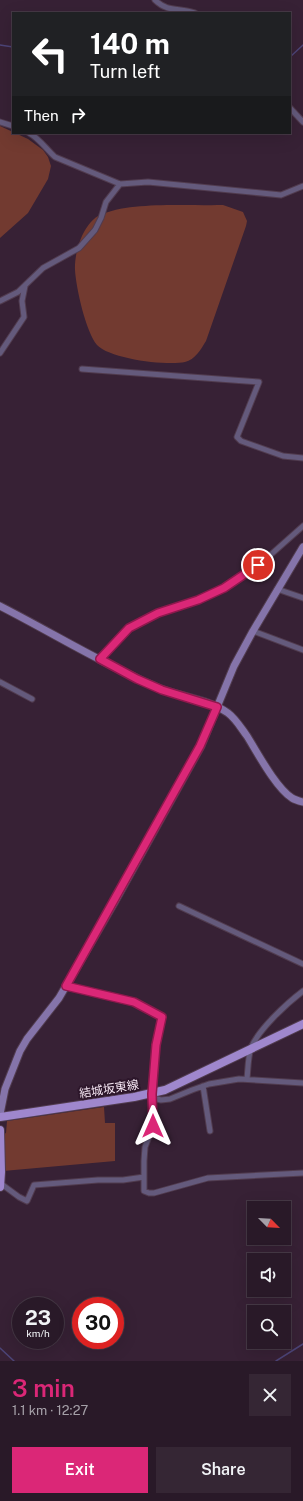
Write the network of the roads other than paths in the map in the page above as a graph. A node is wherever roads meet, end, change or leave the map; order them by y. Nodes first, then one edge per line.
1 (154, 0) edge
2 (187, 12) edge
3 (291, 109) edge
4 (0, 122) edge
5 (303, 122) edge
6 (12, 126) edge
7 (31, 134) edge
8 (120, 184) junction
9 (303, 186) edge
10 (25, 286) junction
11 (0, 301) edge
12 (0, 353) edge
13 (82, 369) dead end
14 (303, 458) edge
15 (303, 526) edge
16 (303, 547) edge
17 (277, 588) junction
18 (303, 598) edge
19 (0, 606) edge
20 (253, 631) junction
21 (303, 650) edge
22 (100, 659) junction
23 (0, 682) edge
24 (32, 699) dead end
25 (217, 707) junction
26 (303, 802) edge
27 (179, 906) dead end
28 (303, 964) edge
29 (66, 986) junction
30 (303, 991) edge
31 (303, 1024) edge
32 (250, 1050) junction
33 (247, 1079) junction
34 (303, 1083) edge
35 (203, 1086) junction
36 (2, 1088) edge
37 (153, 1096) junction
38 (0, 1116) edge
39 (0, 1130) edge
40 (210, 1131) dead end
41 (1, 1145) edge
42 (303, 1173) edge
43 (144, 1177) junction
44 (0, 1183) edge
45 (0, 1186) edge

1 - 2 street
3 - 5 street
4 - 6 street
7 - 8 street
8 - 9 street
8 - 10 street
10 - 11 street
10 - 12 street
13 - 14 street
15 - 22 street
16 - 17 street
17 - 18 street
17 - 20 street
19 - 22 street
20 - 21 street
20 - 25 street
22 - 25 street
23 - 24 street
25 - 26 street
25 - 29 street
27 - 28 street
29 - 36 street
29 - 37 street
30 - 32 street
31 - 32 main road, 結城坂東線
32 - 33 street
32 - 37 main road, 結城坂東線
33 - 34 street
33 - 35 street
35 - 37 street
35 - 40 street
36 - 38 street
37 - 38 main road, 結城坂東線
37 - 43 street
39 - 41 main road
41 - 44 main road
42 - 43 street
43 - 44 street
44 - 45 main road

